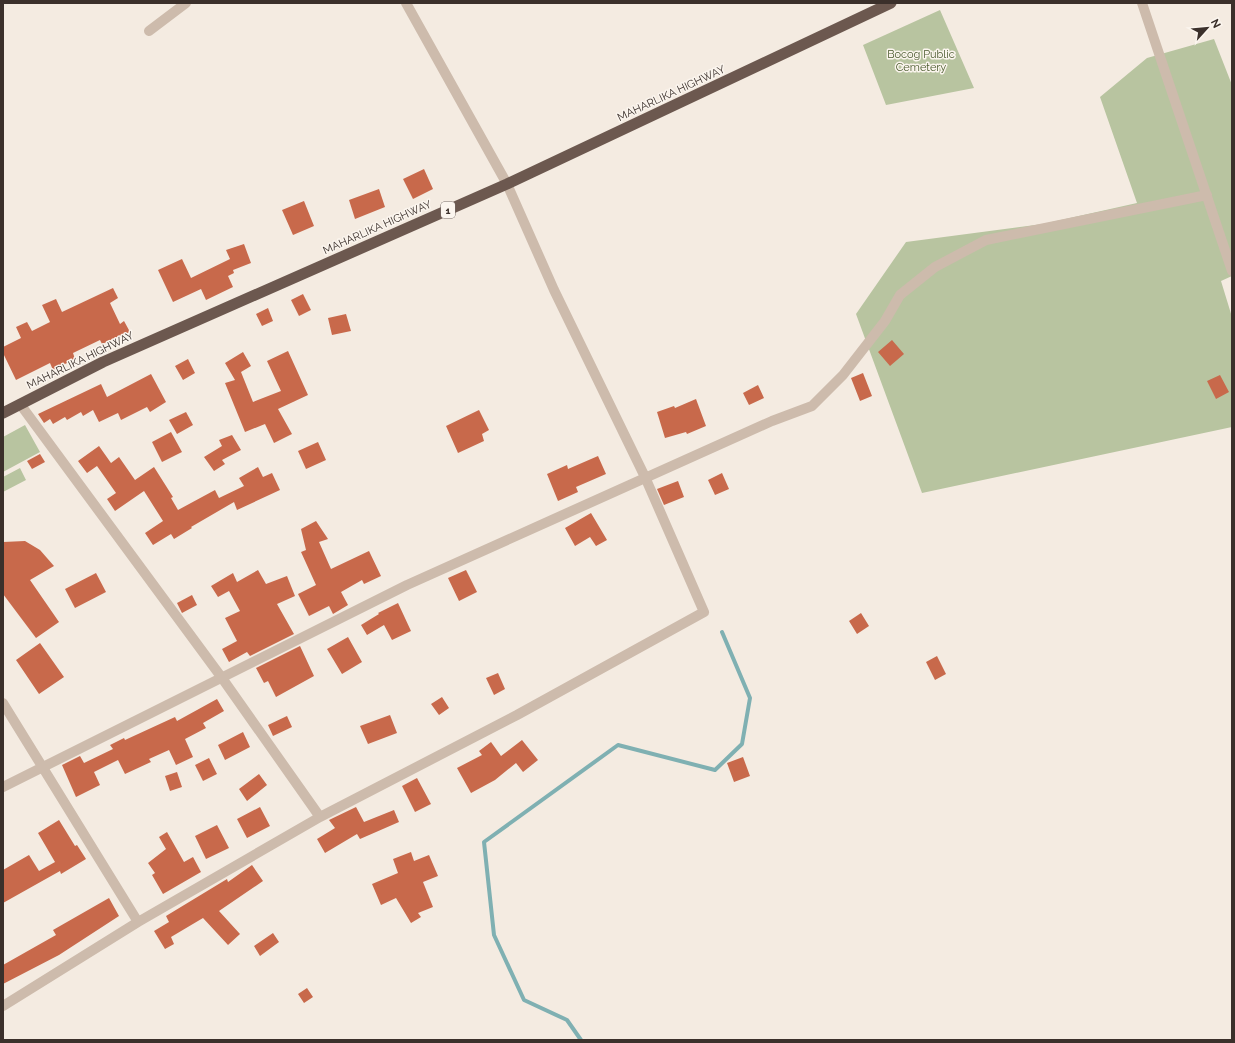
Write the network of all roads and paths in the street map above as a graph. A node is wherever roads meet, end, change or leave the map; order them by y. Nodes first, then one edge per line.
1 (186, 3) edge
2 (406, 3) edge
3 (891, 3) edge
4 (1142, 3) edge
5 (149, 31) dead end
6 (507, 184) junction
7 (1207, 195) junction
8 (1232, 271) edge
9 (20, 404) junction
10 (3, 413) edge
11 (645, 477) junction
12 (222, 678) junction
13 (3, 703) edge
14 (43, 768) junction
15 (3, 787) edge
16 (320, 817) junction
17 (138, 922) junction
18 (3, 1006) edge

1 - 5 street
2 - 6 street
3 - 6 highway, MAHARLIKA HIGHWAY / 1
4 - 7 street
6 - 9 highway, MAHARLIKA HIGHWAY / 1
6 - 11 street
7 - 8 street
7 - 11 street
9 - 10 highway, MAHARLIKA HIGHWAY / 1
9 - 12 street
11 - 12 street
11 - 16 street
12 - 14 street
12 - 16 street
13 - 14 street
14 - 15 street
14 - 17 street
16 - 17 street
17 - 18 street

